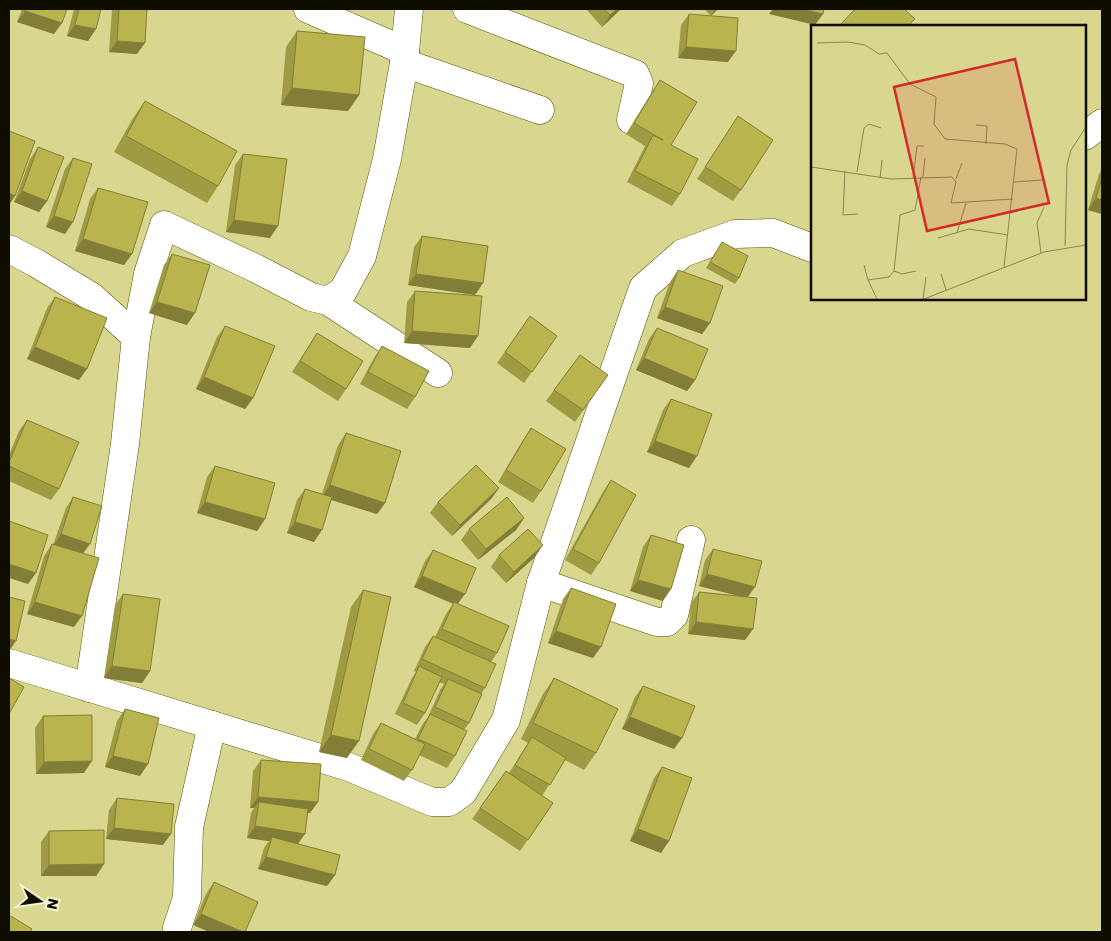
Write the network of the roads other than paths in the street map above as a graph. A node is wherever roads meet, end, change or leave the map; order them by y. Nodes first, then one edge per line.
1 (308, 9) edge
2 (409, 9) edge
3 (467, 9) edge
4 (405, 57) junction
5 (540, 110) dead end
6 (632, 120) dead end
7 (1102, 123) edge
8 (1086, 135) edge
9 (811, 248) edge
10 (9, 249) edge
11 (328, 300) junction
12 (136, 337) junction
13 (438, 373) dead end
14 (691, 540) dead end
15 (540, 583) junction
16 (9, 663) edge
17 (89, 688) junction
18 (212, 725) junction
19 (177, 928) dead end

1 - 4 street
2 - 4 street
3 - 6 street
4 - 5 street
4 - 11 street
7 - 8 street
9 - 15 street
10 - 12 street
11 - 12 street
11 - 13 street
12 - 17 street
14 - 15 street
15 - 18 street
16 - 17 street
17 - 18 street
18 - 19 street

